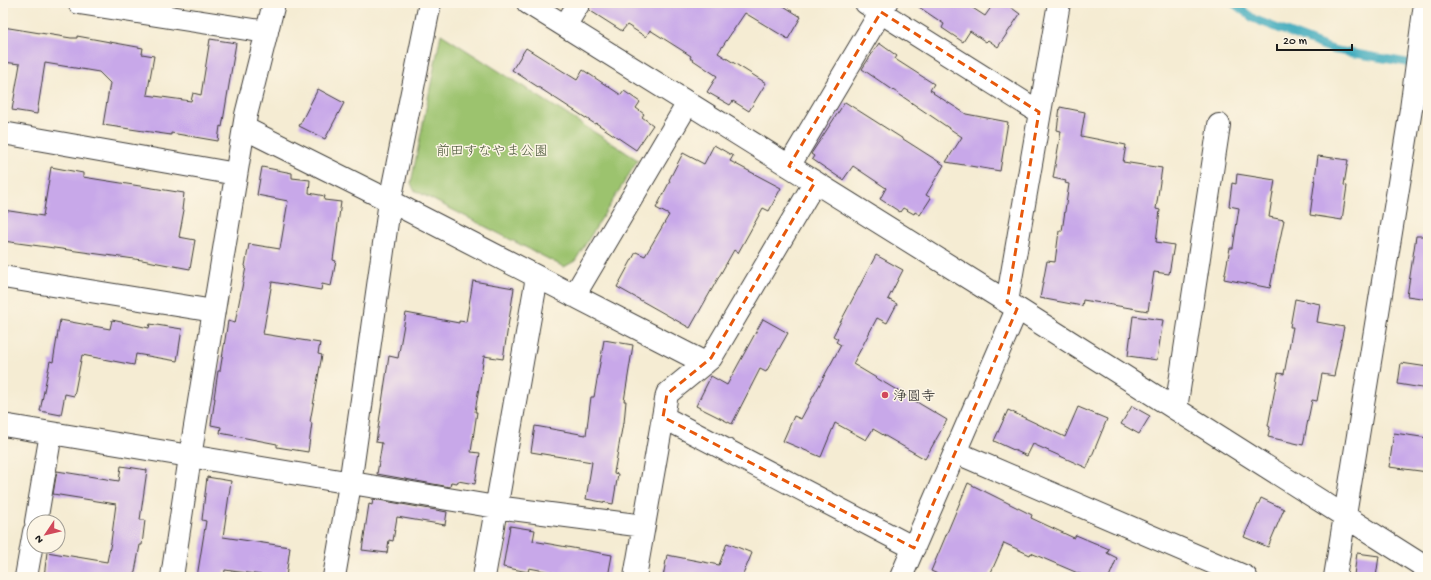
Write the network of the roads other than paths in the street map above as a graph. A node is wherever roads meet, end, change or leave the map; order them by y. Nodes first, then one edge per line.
1 (79, 3) edge
2 (274, 3) edge
3 (430, 3) edge
4 (528, 3) edge
5 (579, 3) edge
6 (1059, 3) edge
7 (1425, 3) edge
8 (877, 6) edge
9 (564, 26) junction
10 (267, 32) junction
11 (688, 103) junction
12 (1039, 112) junction
13 (1219, 125) dead end
14 (244, 128) junction
15 (3, 133) edge
16 (789, 166) junction
17 (236, 174) junction
18 (815, 182) junction
19 (390, 200) junction
20 (3, 277) edge
21 (537, 277) junction
22 (574, 296) junction
23 (1012, 306) junction
24 (214, 311) junction
25 (704, 363) junction
26 (1176, 409) junction
27 (663, 417) junction
28 (3, 425) edge
29 (51, 433) junction
30 (955, 452) junction
31 (190, 457) junction
32 (350, 484) junction
33 (496, 508) junction
34 (37, 514) edge
35 (1345, 516) junction
36 (644, 526) junction
37 (914, 548) junction
38 (30, 554) edge
39 (1428, 569) edge
40 (26, 577) edge
41 (172, 577) edge
42 (334, 577) edge
43 (484, 577) edge
44 (635, 577) edge
45 (901, 577) edge
46 (1246, 577) edge
47 (1335, 577) edge

1 - 10 street
2 - 10 street
3 - 19 street
4 - 9 street
5 - 9 street
6 - 12 street
7 - 35 street
8 - 12 street
8 - 16 street
9 - 11 street
10 - 14 street
11 - 16 street
11 - 22 street
12 - 23 street
13 - 26 street
14 - 17 street
14 - 19 street
15 - 17 street
16 - 18 street
17 - 24 street
18 - 23 street
18 - 25 street
19 - 21 street
19 - 32 street
20 - 24 street
21 - 22 street
21 - 33 street
22 - 25 street
23 - 26 street
23 - 30 street
24 - 31 street
25 - 27 street
26 - 35 street
27 - 36 street
27 - 37 street
28 - 29 street
29 - 31 street
29 - 34 street
30 - 37 street
30 - 46 street
31 - 32 street
31 - 41 street
32 - 33 street
32 - 42 street
33 - 36 street
33 - 43 street
35 - 39 street
35 - 47 street
36 - 44 street
37 - 45 street
38 - 40 street

